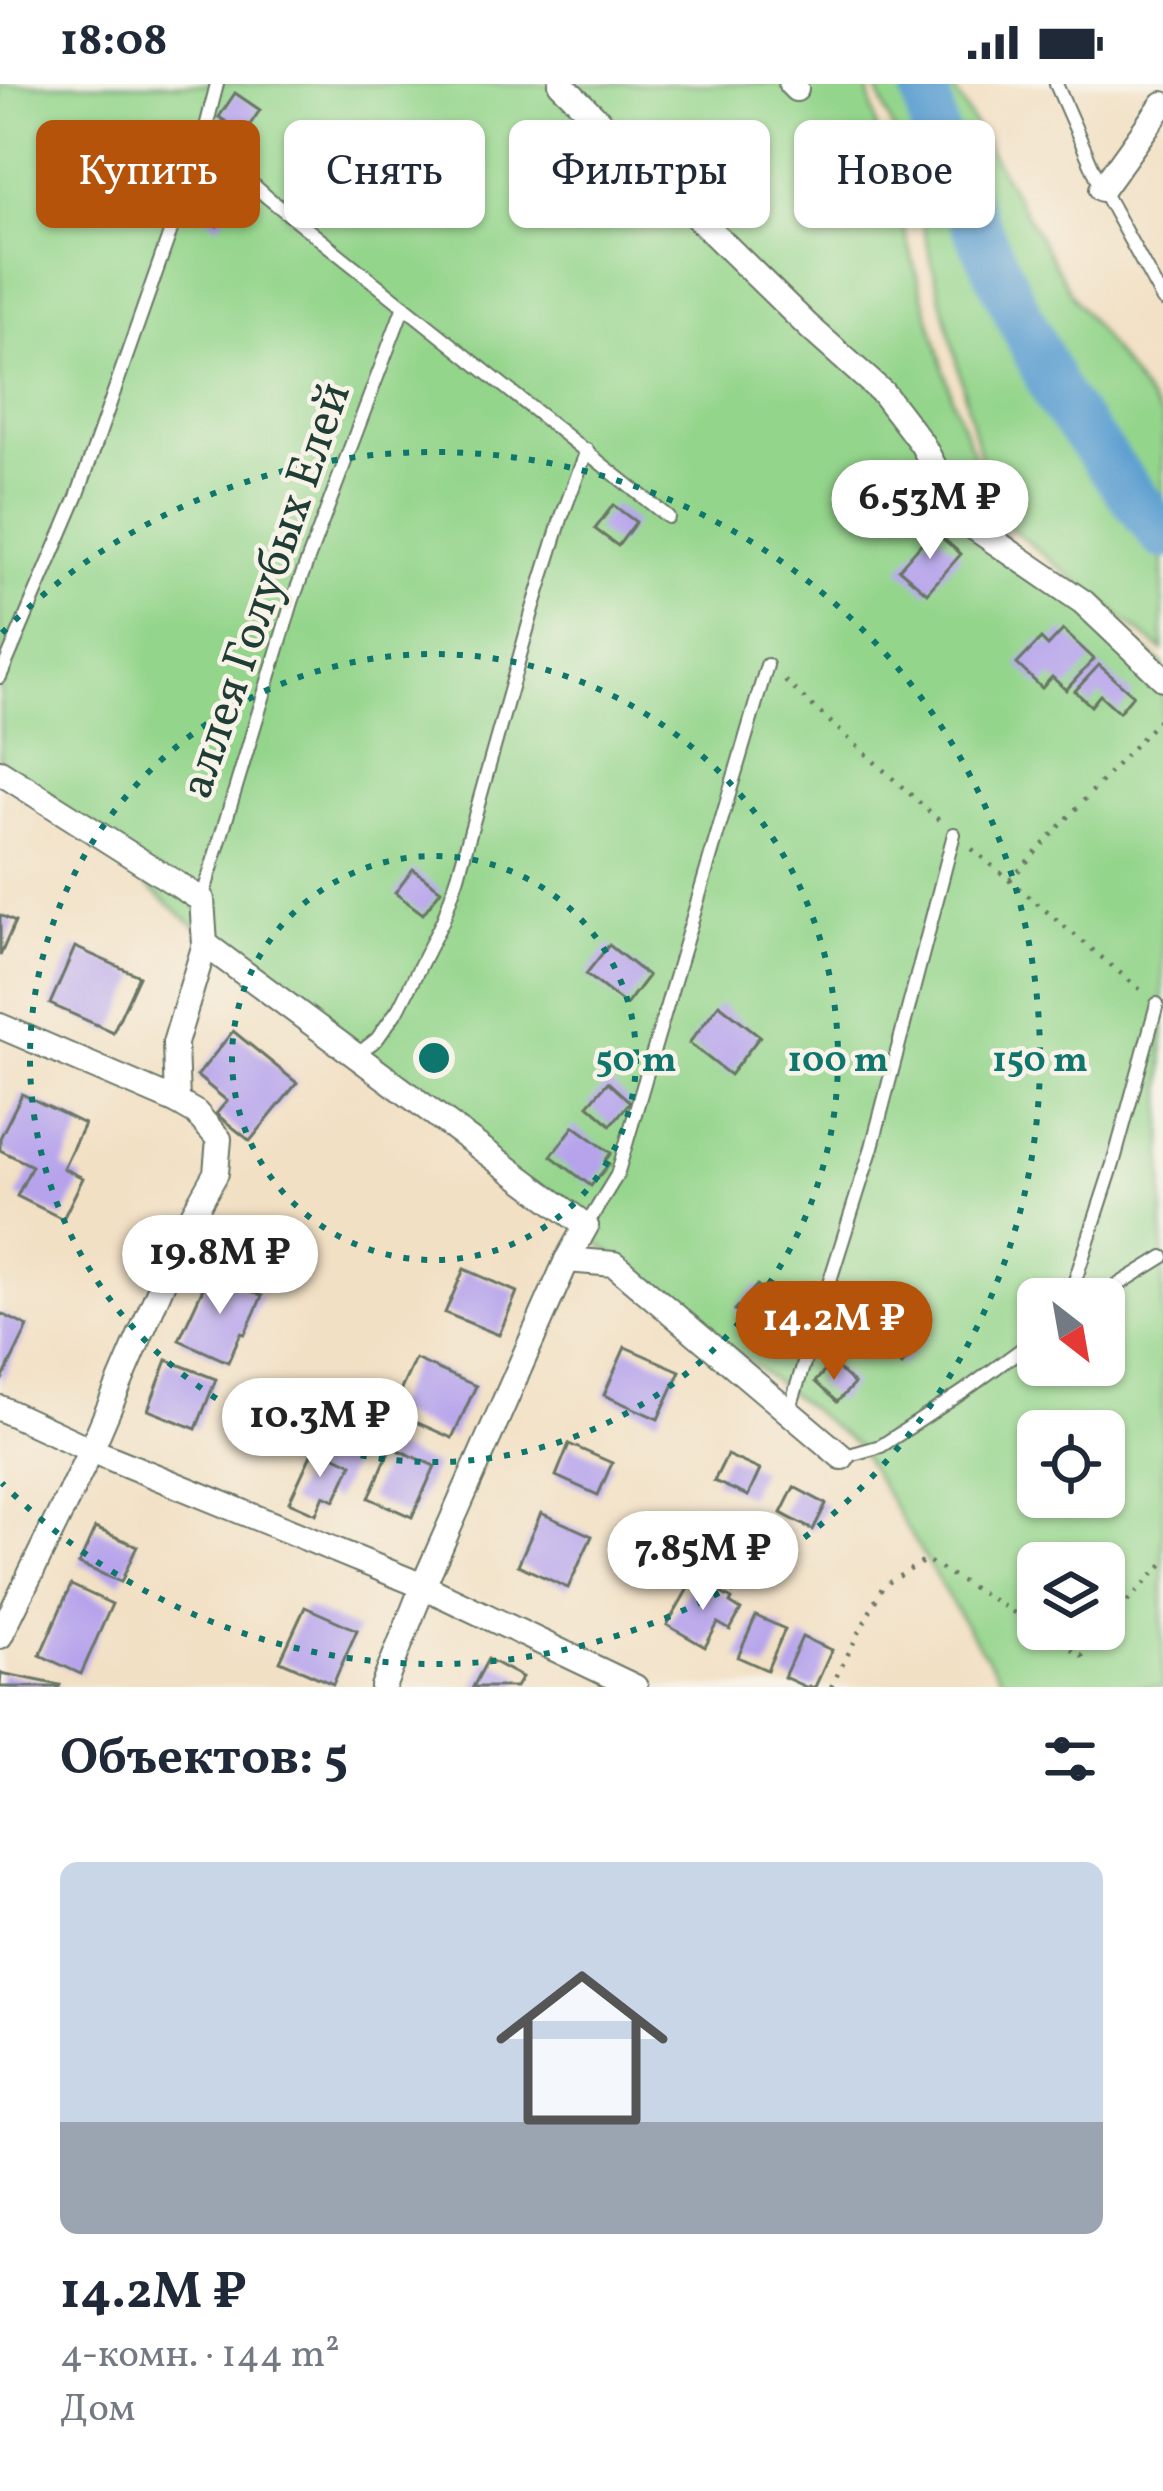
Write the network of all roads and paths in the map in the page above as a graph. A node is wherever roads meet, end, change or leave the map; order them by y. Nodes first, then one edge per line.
1 (217, 84) edge
2 (561, 84) edge
3 (1057, 84) edge
4 (1163, 104) edge
5 (208, 120) edge
6 (1102, 189) junction
7 (260, 191) edge
8 (172, 228) edge
9 (1163, 300) edge
10 (404, 305) junction
11 (587, 450) junction
12 (668, 517) dead end
13 (767, 665) dead end
14 (0, 677) edge
15 (1163, 678) edge
16 (1163, 715) edge
17 (0, 772) edge
18 (954, 834) dead end
19 (1010, 880) dead end
20 (202, 900) junction
21 (205, 944) junction
22 (1157, 1004) dead end
23 (0, 1026) edge
24 (357, 1054) junction
25 (177, 1102) junction
26 (586, 1226) junction
27 (1163, 1257) edge
28 (567, 1260) junction
29 (1076, 1278) edge
30 (1125, 1280) edge
31 (1017, 1353) edge
32 (0, 1408) edge
33 (789, 1412) junction
34 (91, 1450) junction
35 (842, 1457) joint
36 (1163, 1564) edge
37 (423, 1586) junction
38 (1125, 1604) edge
39 (1017, 1614) edge
40 (0, 1636) edge
41 (383, 1687) edge
42 (635, 1687) edge
43 (831, 1687) edge

1 - 5 lane
2 - 15 street
3 - 6 lane
4 - 6 street
6 - 9 lane
7 - 10 lane
8 - 14 lane
10 - 11 lane
10 - 20 lane, аллея Голубых Елей
11 - 12 lane
11 - 24 lane
13 - 26 lane
16 - 19 path
17 - 20 street
18 - 33 lane
20 - 21 street
21 - 24 street
21 - 25 street
22 - 29 lane
23 - 25 street
24 - 26 street
25 - 34 street
26 - 28 street
27 - 30 lane
28 - 33 street
28 - 37 street
31 - 35 lane
32 - 34 street
33 - 35 street
34 - 37 street
34 - 40 street
36 - 38 path
37 - 41 street
37 - 42 street
39 - 43 path

